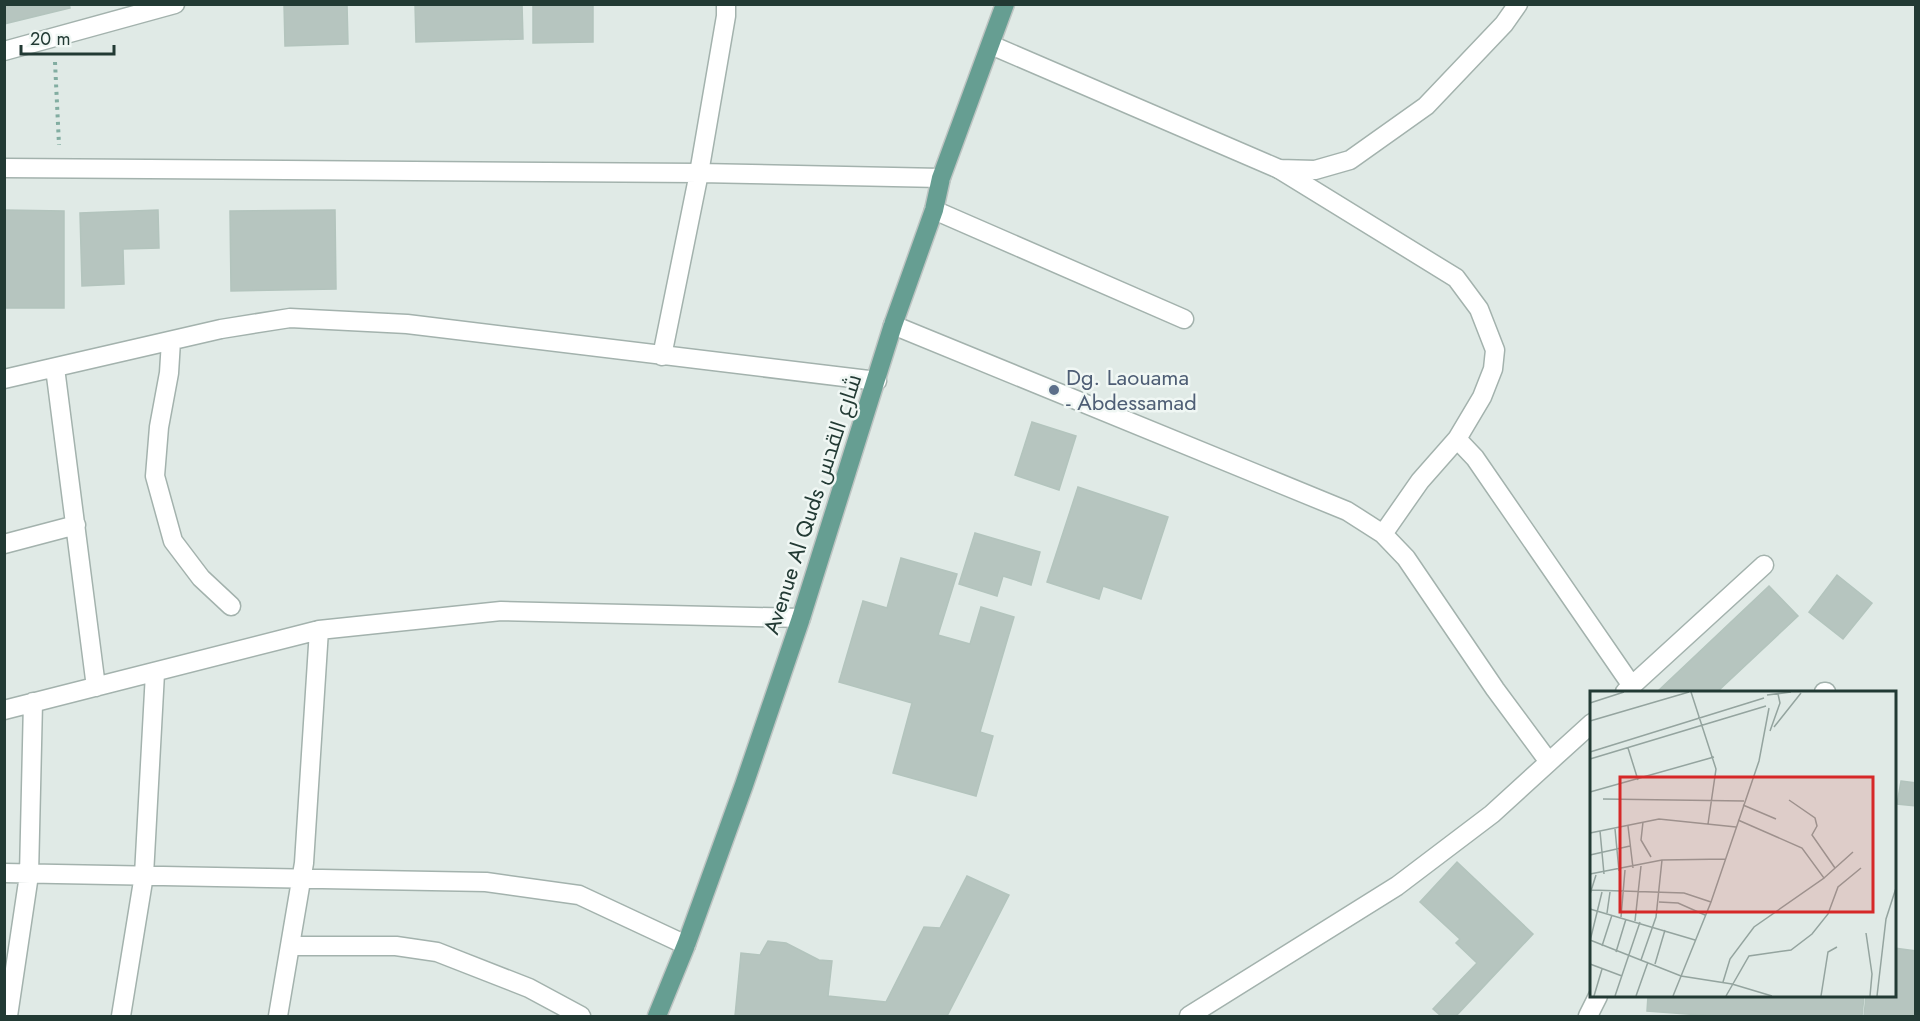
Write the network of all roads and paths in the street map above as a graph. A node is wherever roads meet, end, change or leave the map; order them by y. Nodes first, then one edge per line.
1 (175, 4) edge
2 (726, 4) edge
3 (1005, 4) edge
4 (1518, 4) edge
5 (129, 11) edge
6 (54, 38) junction
7 (991, 45) junction
8 (4, 51) edge
9 (4, 168) edge
10 (61, 169) junction
11 (1279, 169) junction
12 (699, 173) junction
13 (941, 178) junction
14 (934, 210) junction
15 (1184, 319) dead end
16 (892, 325) junction
17 (171, 341) junction
18 (662, 356) junction
19 (55, 368) junction
20 (4, 379) edge
21 (877, 381) junction
22 (1457, 439) junction
23 (76, 525) junction
24 (1383, 534) junction
25 (4, 544) edge
26 (1764, 565) dead end
27 (231, 606) dead end
28 (801, 618) junction
29 (319, 630) junction
30 (155, 673) junction
31 (96, 687) junction
32 (1628, 689) edge
33 (33, 702) junction
34 (4, 710) edge
35 (1590, 725) edge
36 (1549, 762) junction
37 (4, 873) edge
38 (29, 875) junction
39 (144, 875) junction
40 (300, 880) junction
41 (686, 945) junction
42 (290, 946) junction
43 (1598, 997) edge
44 (8, 1017) edge
45 (121, 1017) edge
46 (278, 1017) edge
47 (581, 1017) edge
48 (657, 1017) edge
49 (1189, 1017) edge
50 (1588, 1017) edge

1 - 5 street
2 - 12 street
3 - 7 main road, Avenue Al Quds شارع القدس
4 - 11 street
5 - 6 street
6 - 8 street
6 - 10 path
7 - 11 street
7 - 13 main road, Avenue Al Quds شارع القدس
9 - 10 street
10 - 12 street
11 - 22 street
12 - 13 street
12 - 18 street
13 - 14 main road, Avenue Al Quds شارع القدس
14 - 15 street
14 - 16 main road, Avenue Al Quds شارع القدس
16 - 21 main road, Avenue Al Quds شارع القدس
16 - 24 street
17 - 18 street
17 - 19 street
17 - 27 street
18 - 21 street
19 - 20 street
19 - 23 street
21 - 28 main road, Avenue Al Quds شارع القدس
22 - 24 street
22 - 32 street
23 - 25 street
23 - 31 street
24 - 36 street
26 - 32 street
28 - 29 street
28 - 41 main road, Avenue Al Quds شارع القدس
29 - 30 street
29 - 40 street
30 - 31 street
30 - 39 street
31 - 33 street
33 - 34 street
33 - 38 street
35 - 36 street
36 - 49 street
37 - 38 street
38 - 39 street
38 - 44 street
39 - 40 street
39 - 45 street
40 - 41 street
40 - 42 street
41 - 48 main road, Avenue Al Quds شارع القدس
42 - 46 street
42 - 47 street
43 - 50 street

